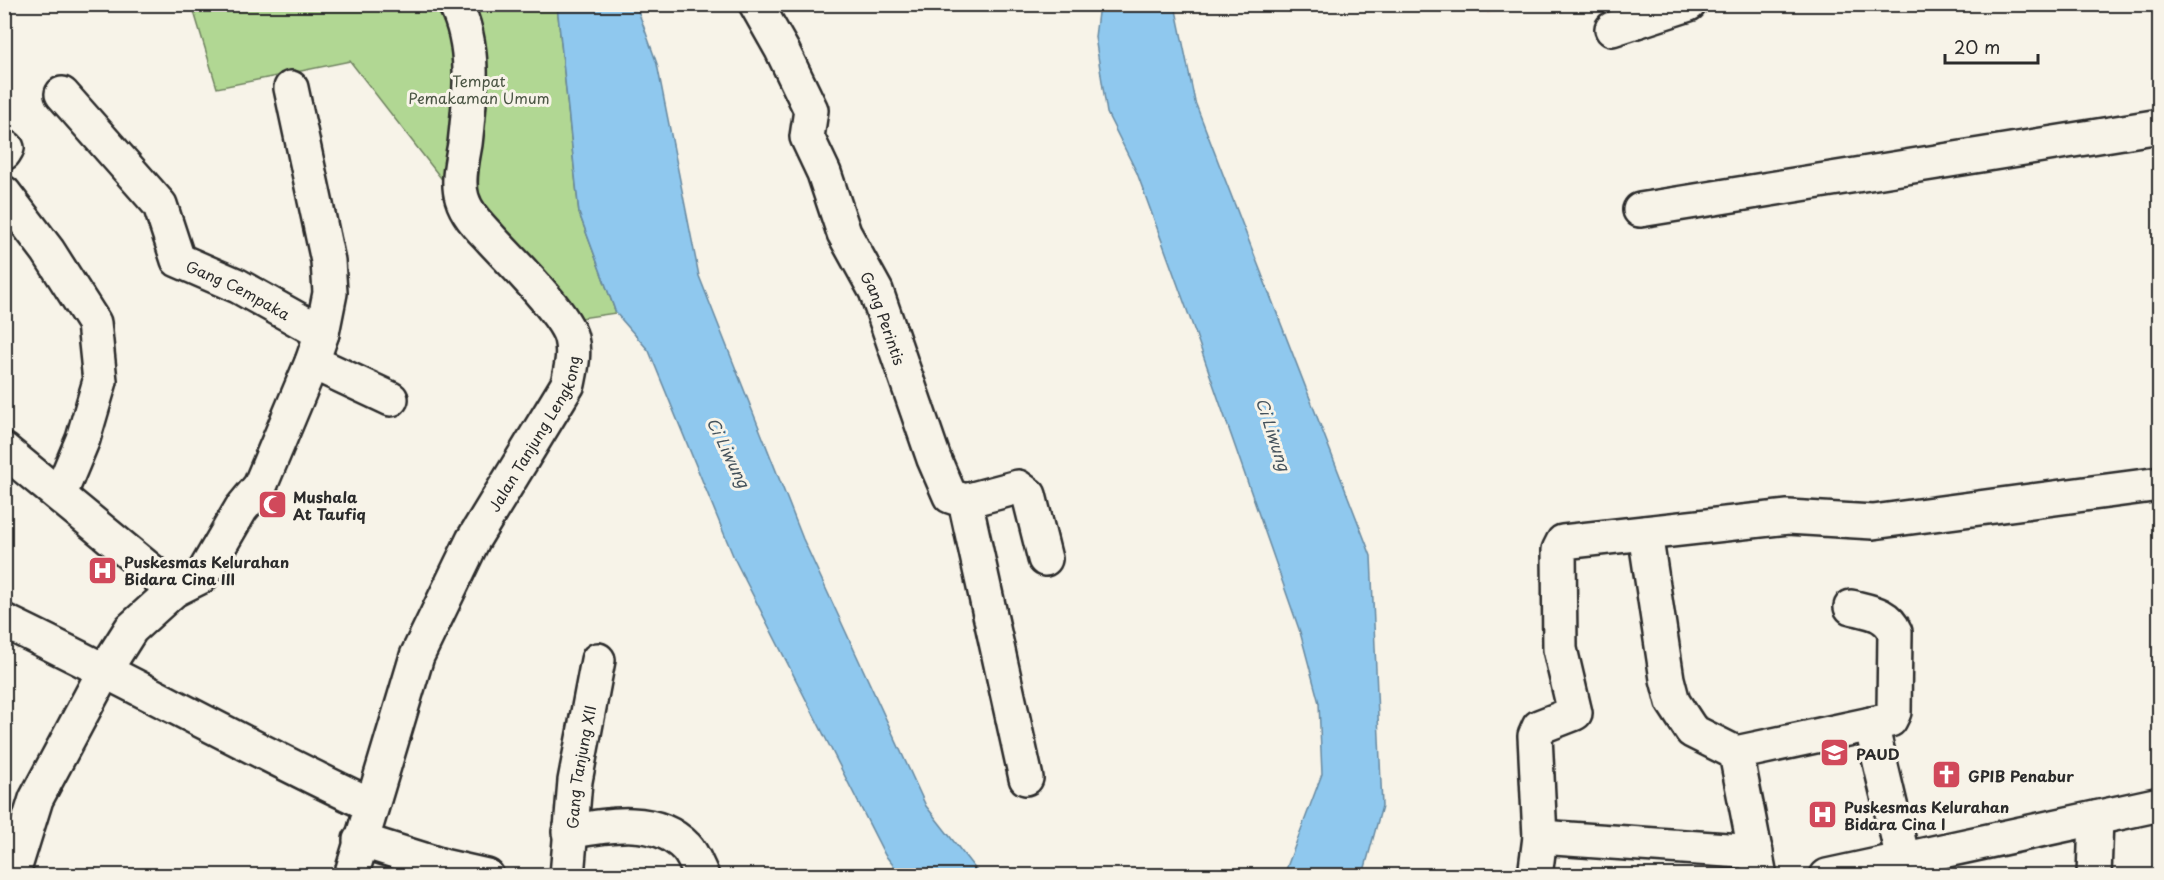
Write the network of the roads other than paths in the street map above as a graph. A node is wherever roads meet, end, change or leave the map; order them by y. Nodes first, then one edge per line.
1 (455, 4) edge
2 (756, 4) edge
3 (1689, 4) edge
4 (1612, 29) dead end
5 (291, 87) dead end
6 (62, 94) dead end
7 (2160, 126) edge
8 (4, 193) edge
9 (1640, 210) dead end
10 (317, 347) junction
11 (390, 399) dead end
12 (4, 450) edge
13 (2160, 484) edge
14 (60, 494) junction
15 (965, 501) junction
16 (1645, 532) junction
17 (1045, 559) dead end
18 (174, 590) junction
19 (1851, 607) dead end
20 (4, 621) edge
21 (598, 660) dead end
22 (105, 670) junction
23 (1871, 724) junction
24 (1736, 753) junction
25 (1026, 778) dead end
26 (2160, 804) edge
27 (371, 805) junction
28 (2096, 818) junction
29 (569, 832) junction
30 (1540, 837) junction
31 (360, 840) junction
32 (1903, 860) junction
33 (1758, 864) edge
34 (12, 876) edge
35 (351, 876) edge
36 (488, 876) edge
37 (567, 876) edge
38 (702, 876) edge
39 (1535, 876) edge
40 (1827, 876) edge
41 (2094, 876) edge

1 - 27 street, Jalan Tanjung Lengkong
2 - 15 street, Gang Perintis
3 - 4 street
5 - 10 street
6 - 10 street, Gang Cempaka
7 - 9 street
8 - 14 street
10 - 11 street, Gang Cempaka
10 - 18 street
12 - 14 street
13 - 16 street
14 - 18 street
15 - 17 street
15 - 25 street
16 - 24 street
16 - 30 street
18 - 22 street
19 - 23 street
20 - 22 street
21 - 29 street, Gang Tanjung XII
22 - 27 street
22 - 34 street
23 - 24 street
23 - 32 street
24 - 33 street
26 - 28 street
27 - 31 street, Jalan Tanjung Lengkong
28 - 32 street
28 - 41 street
29 - 37 street, Gang Tanjung XII
29 - 38 street
30 - 33 street
30 - 39 street
31 - 35 street, Jalan Tanjung Lengkong
31 - 36 street
32 - 40 street

